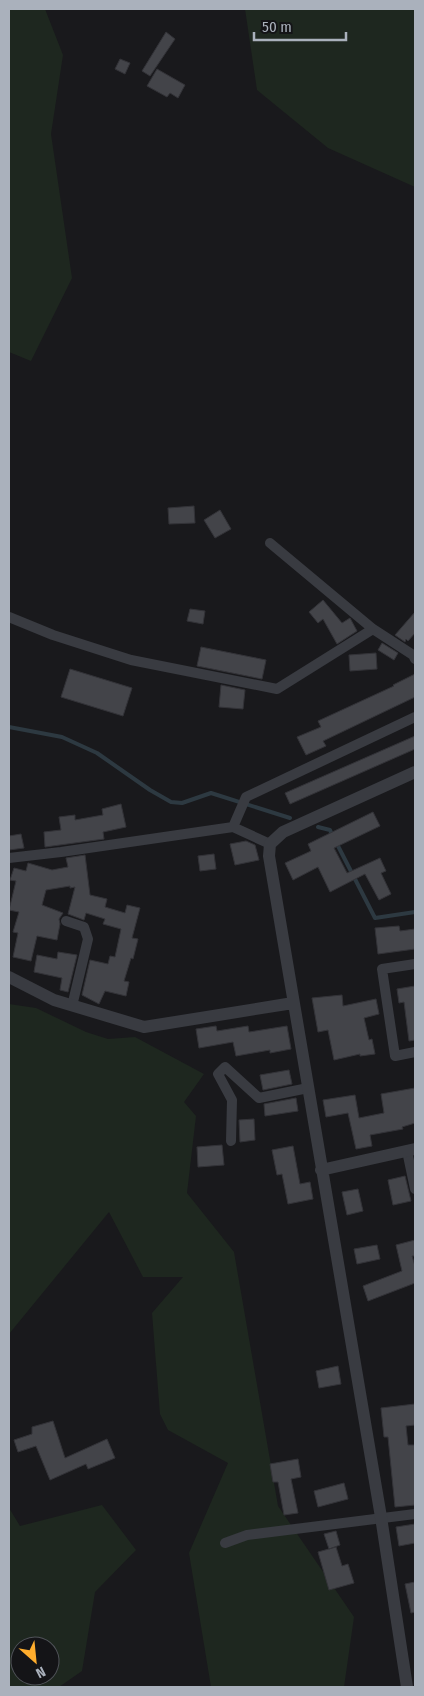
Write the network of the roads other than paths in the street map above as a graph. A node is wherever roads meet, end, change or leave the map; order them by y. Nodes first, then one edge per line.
1 (270, 543) dead end
2 (9, 617) edge
3 (372, 629) junction
4 (415, 655) edge
5 (415, 717) edge
6 (415, 772) edge
7 (234, 827) junction
8 (270, 844) junction
9 (9, 858) edge
10 (66, 921) dead end
11 (415, 964) edge
12 (9, 977) edge
13 (293, 1003) junction
14 (72, 1006) junction
15 (415, 1052) edge
16 (308, 1088) junction
17 (231, 1141) dead end
18 (411, 1150) edge
19 (322, 1170) junction
20 (415, 1189) edge
21 (415, 1514) edge
22 (381, 1517) junction
23 (225, 1543) dead end
24 (407, 1687) edge

1 - 3 street
2 - 3 street
3 - 4 street
5 - 7 street
6 - 8 street
7 - 8 street
7 - 9 street
8 - 13 street
10 - 14 street
11 - 15 street
12 - 14 street
13 - 14 street
13 - 16 street
16 - 17 street
16 - 19 street
18 - 19 street
18 - 20 street
19 - 22 street
21 - 22 street
22 - 23 street
22 - 24 street

